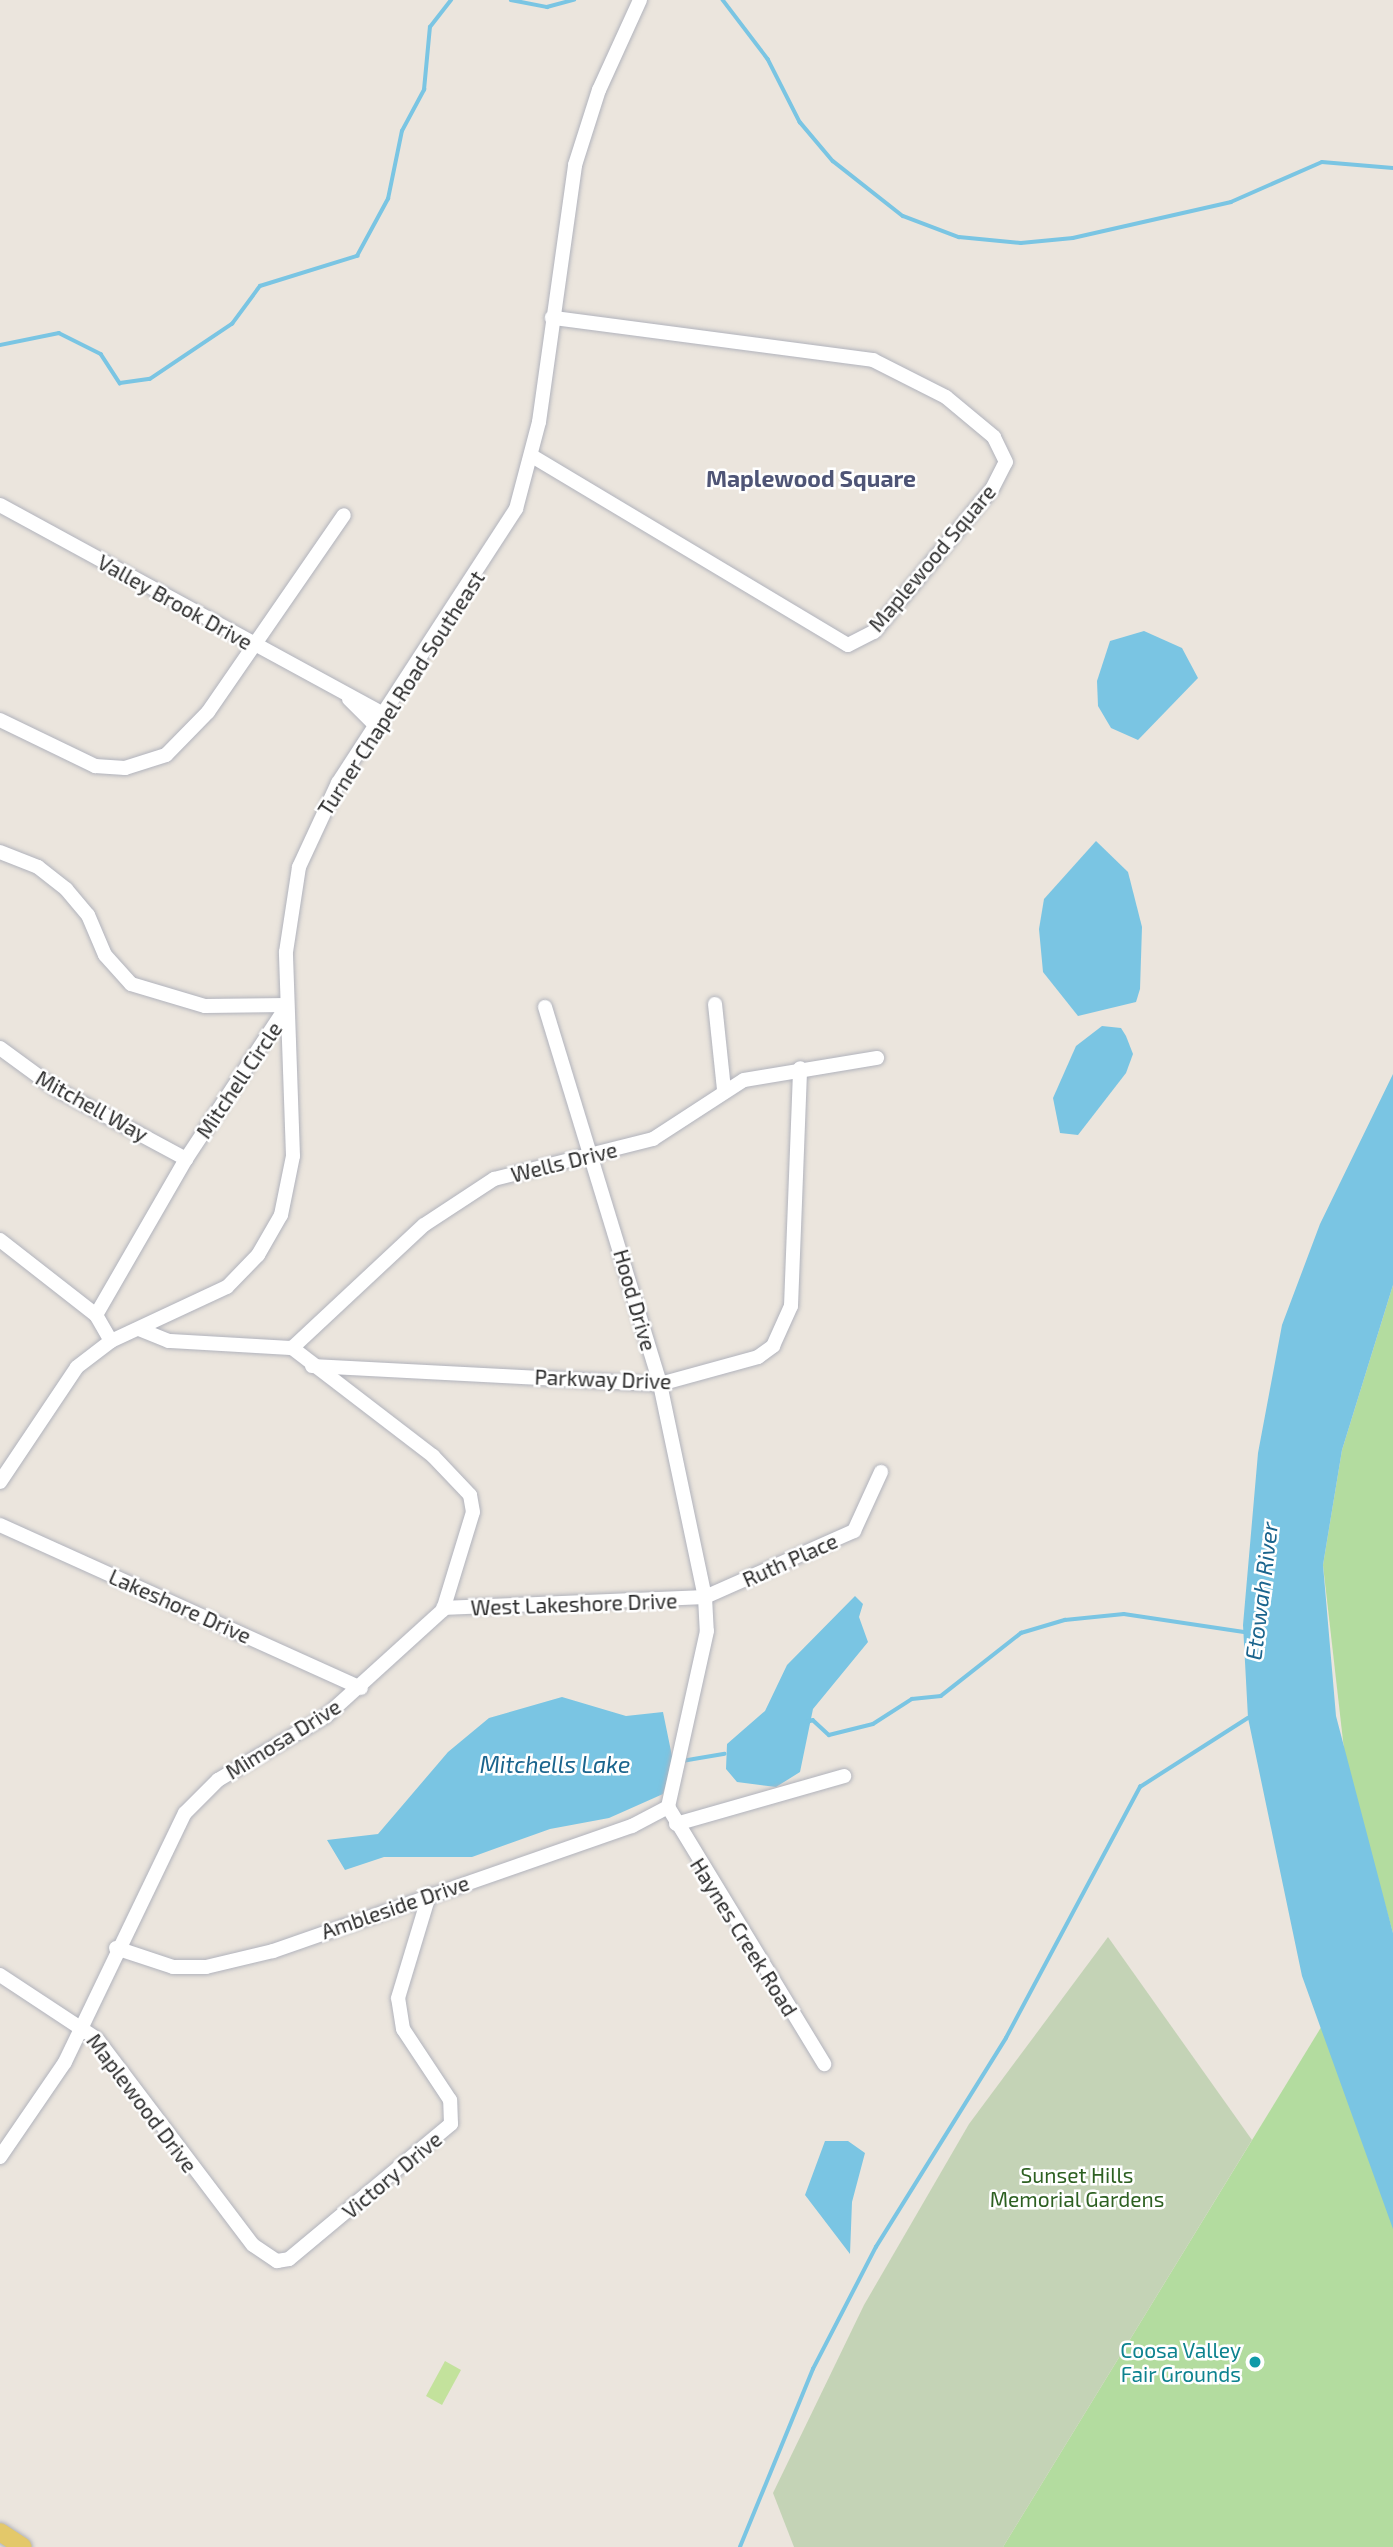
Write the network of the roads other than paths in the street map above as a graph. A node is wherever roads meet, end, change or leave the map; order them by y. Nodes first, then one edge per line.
1 (640, 0) edge
2 (552, 318) junction
3 (532, 456) junction
4 (0, 505) edge
5 (344, 514) dead end
6 (254, 646) junction
7 (0, 720) edge
8 (380, 720) junction
9 (0, 852) edge
10 (715, 1004) dead end
11 (287, 1005) junction
12 (545, 1007) dead end
13 (0, 1048) edge
14 (877, 1058) dead end
15 (800, 1068) junction
16 (724, 1090) junction
17 (593, 1155) junction
18 (186, 1159) junction
19 (0, 1240) edge
20 (96, 1315) junction
21 (139, 1329) junction
22 (111, 1342) junction
23 (292, 1348) junction
24 (312, 1366) junction
25 (660, 1384) junction
26 (881, 1472) dead end
27 (0, 1482) edge
28 (0, 1525) edge
29 (705, 1597) junction
30 (443, 1608) junction
31 (361, 1688) junction
32 (844, 1776) dead end
33 (668, 1807) junction
34 (676, 1824) junction
35 (429, 1895) junction
36 (116, 1948) junction
37 (0, 1975) edge
38 (84, 2027) junction
39 (824, 2064) dead end
40 (0, 2157) edge
41 (264, 2254) joint
42 (0, 2532) edge
43 (23, 2547) edge

1 - 2 street, Turner Chapel Road Southeast
2 - 3 street, Turner Chapel Road Southeast
2 - 3 street, Maplewood Square
3 - 8 street, Turner Chapel Road Southeast
4 - 6 street, Valley Brook Drive
5 - 6 street
6 - 7 street
6 - 8 street, Valley Brook Drive
8 - 11 street, Turner Chapel Road Southeast
9 - 11 street, Mitchell Circle
10 - 16 street
11 - 18 street, Mitchell Circle
11 - 21 street, Turner Chapel Road Southeast
12 - 17 street, Hood Drive
13 - 18 street, Mitchell Way
14 - 15 street, Wells Drive
15 - 16 street, Wells Drive
15 - 25 street, Parkway Drive
16 - 17 street, Wells Drive
17 - 23 street, Wells Drive
17 - 25 street, Hood Drive
18 - 20 street, Mitchell Circle
19 - 20 street
20 - 22 street
21 - 22 street, Turner Chapel Road Southeast
21 - 23 street
22 - 27 street, Turner Chapel Road Southeast
23 - 24 street, Mimosa Drive
24 - 25 street, Parkway Drive
24 - 30 street, Mimosa Drive
25 - 29 street, Hood Drive
26 - 29 street, Ruth Place
28 - 31 street, Lakeshore Drive
29 - 30 street, West Lakeshore Drive
29 - 33 street
30 - 31 street, Mimosa Drive
31 - 36 street, Mimosa Drive
32 - 34 street
33 - 34 street, Haynes Creek Road
33 - 35 street, Ambleside Drive
34 - 39 street, Haynes Creek Road
35 - 36 street, Ambleside Drive
35 - 41 street, Victory Drive
36 - 38 street, Mimosa Drive
37 - 38 street, Maplewood Drive
38 - 40 street, Mimosa Drive
38 - 41 street, Maplewood Drive
42 - 43 main road

